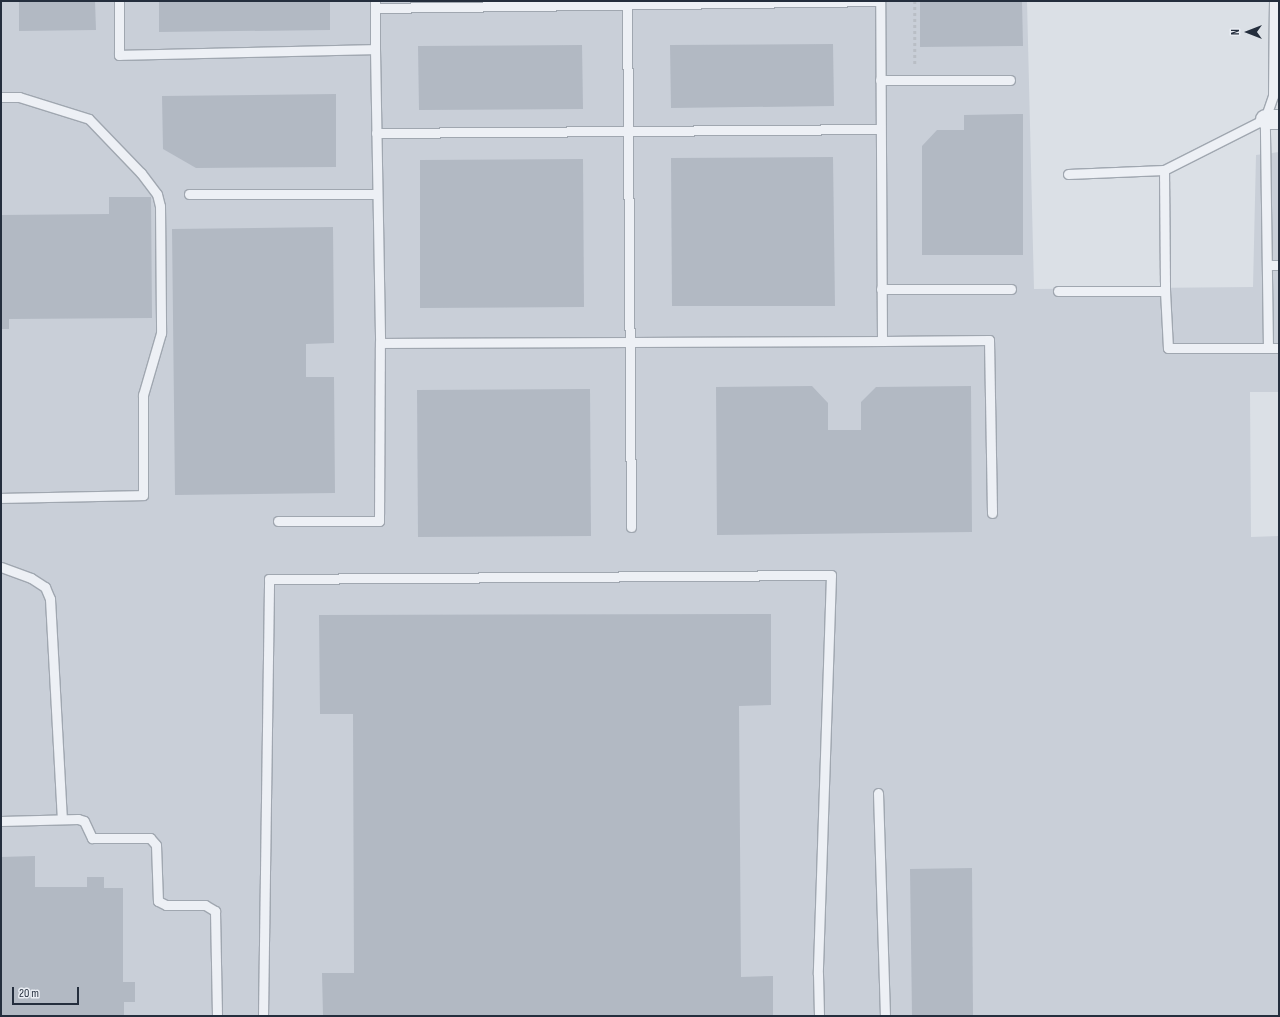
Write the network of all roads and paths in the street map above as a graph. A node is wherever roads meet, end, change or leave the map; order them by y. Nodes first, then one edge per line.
1 (119, 1) edge
2 (880, 1) edge
3 (915, 1) edge
4 (1274, 1) edge
5 (627, 3) edge
6 (375, 5) edge
7 (375, 49) junction
8 (916, 49) dead end
9 (880, 80) junction
10 (1010, 80) dead end
11 (1, 97) edge
12 (1272, 119) edge
13 (880, 129) junction
14 (627, 131) junction
15 (376, 133) junction
16 (1164, 170) junction
17 (1068, 174) dead end
18 (189, 194) dead end
19 (377, 194) junction
20 (1267, 265) junction
21 (1279, 265) edge
22 (881, 289) junction
23 (1012, 289) dead end
24 (1058, 291) dead end
25 (1165, 291) junction
26 (882, 341) junction
27 (629, 342) junction
28 (380, 343) junction
29 (1268, 348) junction
30 (1279, 348) edge
31 (1, 498) edge
32 (992, 513) dead end
33 (278, 521) dead end
34 (631, 527) dead end
35 (1, 567) edge
36 (878, 793) dead end
37 (62, 819) junction
38 (1, 821) edge
39 (217, 1016) edge
40 (264, 1016) edge
41 (819, 1016) edge
42 (885, 1016) edge

1 - 7 lane
2 - 5 lane
2 - 9 lane
3 - 8 path
4 - 12 lane
5 - 6 lane
5 - 14 lane
6 - 7 lane
7 - 15 lane
9 - 10 lane
9 - 13 lane
11 - 31 lane
12 - 16 lane
12 - 20 lane
13 - 14 lane
13 - 22 lane
14 - 15 lane
14 - 27 lane
15 - 19 lane
16 - 17 lane
16 - 25 lane
18 - 19 lane
19 - 28 lane
20 - 21 lane
20 - 29 lane
22 - 23 lane
22 - 26 lane
24 - 25 lane
25 - 29 lane
26 - 27 lane
26 - 32 lane
27 - 28 lane
27 - 34 lane
28 - 33 lane
29 - 30 lane
35 - 37 lane
36 - 42 lane
37 - 38 lane
37 - 39 lane
40 - 41 lane

